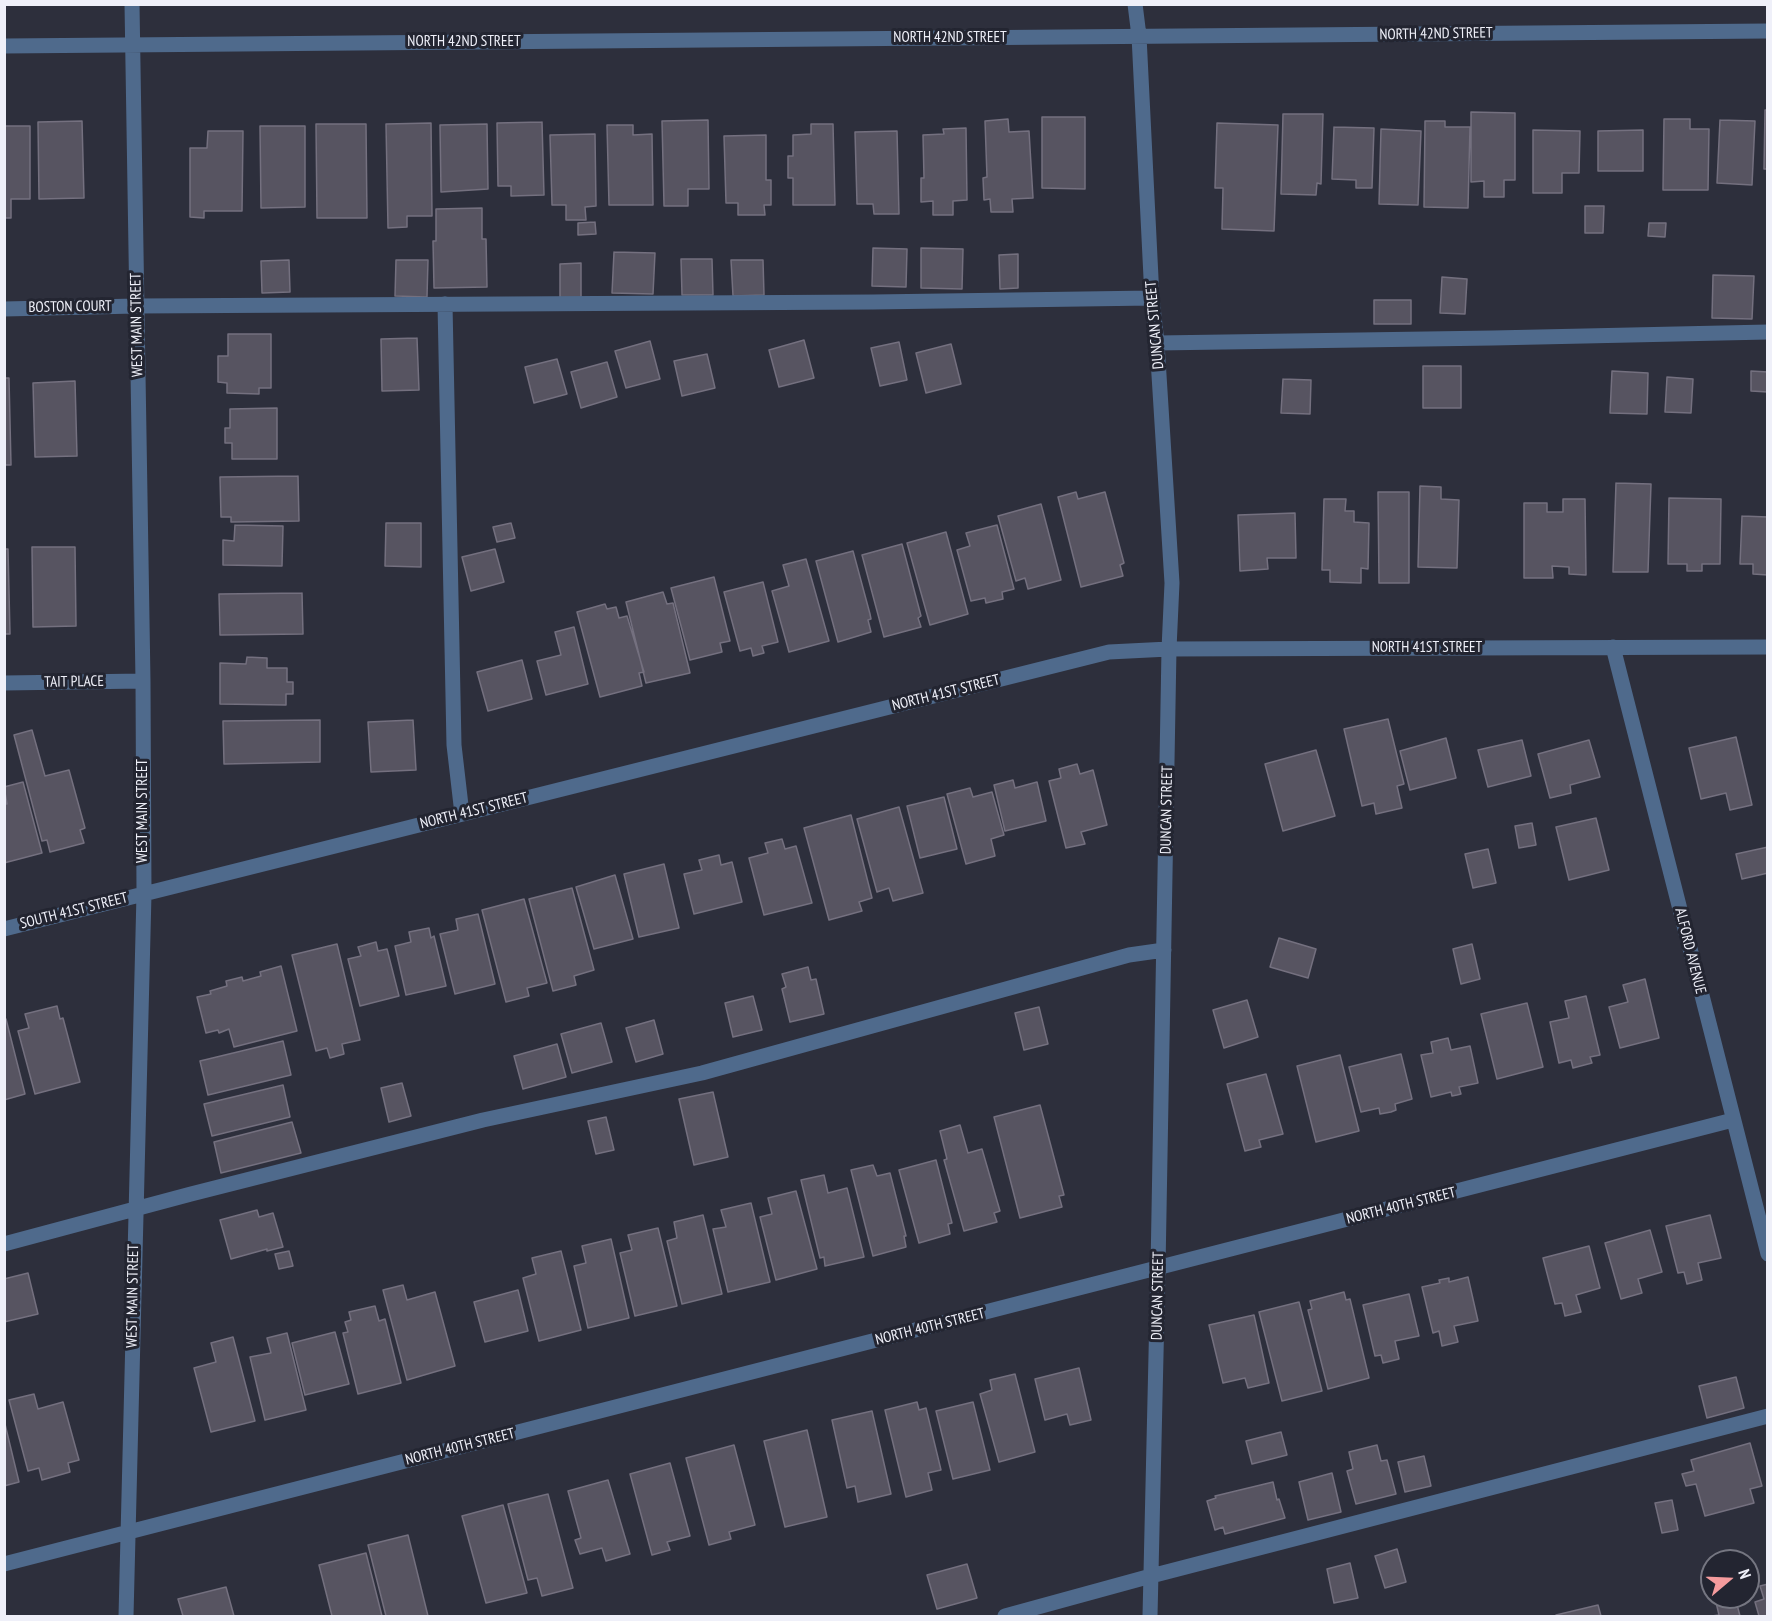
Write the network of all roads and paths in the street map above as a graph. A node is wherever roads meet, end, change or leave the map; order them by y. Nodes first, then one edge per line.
1 (132, 4) edge
2 (1136, 4) edge
3 (1767, 31) edge
4 (1139, 36) junction
5 (133, 45) junction
6 (4, 46) edge
7 (1152, 298) junction
8 (445, 304) junction
9 (136, 306) junction
10 (4, 309) edge
11 (1767, 332) edge
12 (1157, 343) junction
13 (1613, 647) junction
14 (1767, 647) edge
15 (1169, 649) junction
16 (143, 681) junction
17 (4, 682) edge
18 (462, 814) junction
19 (144, 894) junction
20 (4, 929) edge
21 (1164, 950) junction
22 (1733, 1120) junction
23 (135, 1209) junction
24 (4, 1244) edge
25 (1767, 1254) edge
26 (1158, 1268) junction
27 (1767, 1416) edge
28 (127, 1533) junction
29 (4, 1564) edge
30 (1151, 1576) junction
31 (126, 1617) edge
32 (1005, 1617) edge
33 (1150, 1617) edge

1 - 5 street, WEST MAIN STREET
2 - 4 street, DUNCAN STREET
3 - 4 street, NORTH 42ND STREET
4 - 5 street, NORTH 42ND STREET
4 - 7 street, DUNCAN STREET
5 - 6 street, NORTH 42ND STREET
5 - 9 street, WEST MAIN STREET
7 - 8 street, BOSTON COURT
7 - 12 street, DUNCAN STREET
8 - 9 street, BOSTON COURT
8 - 18 street
9 - 10 street, BOSTON COURT
9 - 16 street, WEST MAIN STREET
11 - 12 street
12 - 15 street, DUNCAN STREET
13 - 14 street, NORTH 41ST STREET
13 - 15 street, NORTH 41ST STREET
13 - 22 street, ALFORD AVENUE
15 - 18 street, NORTH 41ST STREET
15 - 21 street, DUNCAN STREET
16 - 17 street, TAIT PLACE
16 - 19 street, WEST MAIN STREET
18 - 19 street, NORTH 41ST STREET
19 - 20 street, SOUTH 41ST STREET
19 - 23 street, WEST MAIN STREET
21 - 23 street
21 - 26 street, DUNCAN STREET
22 - 25 street, ALFORD AVENUE
22 - 26 street, NORTH 40TH STREET
23 - 24 street
23 - 28 street, WEST MAIN STREET
26 - 28 street, NORTH 40TH STREET
26 - 30 street, DUNCAN STREET
27 - 30 street
28 - 29 street, NORTH 40TH STREET
28 - 31 street, WEST MAIN STREET
30 - 32 street
30 - 33 street, DUNCAN STREET

